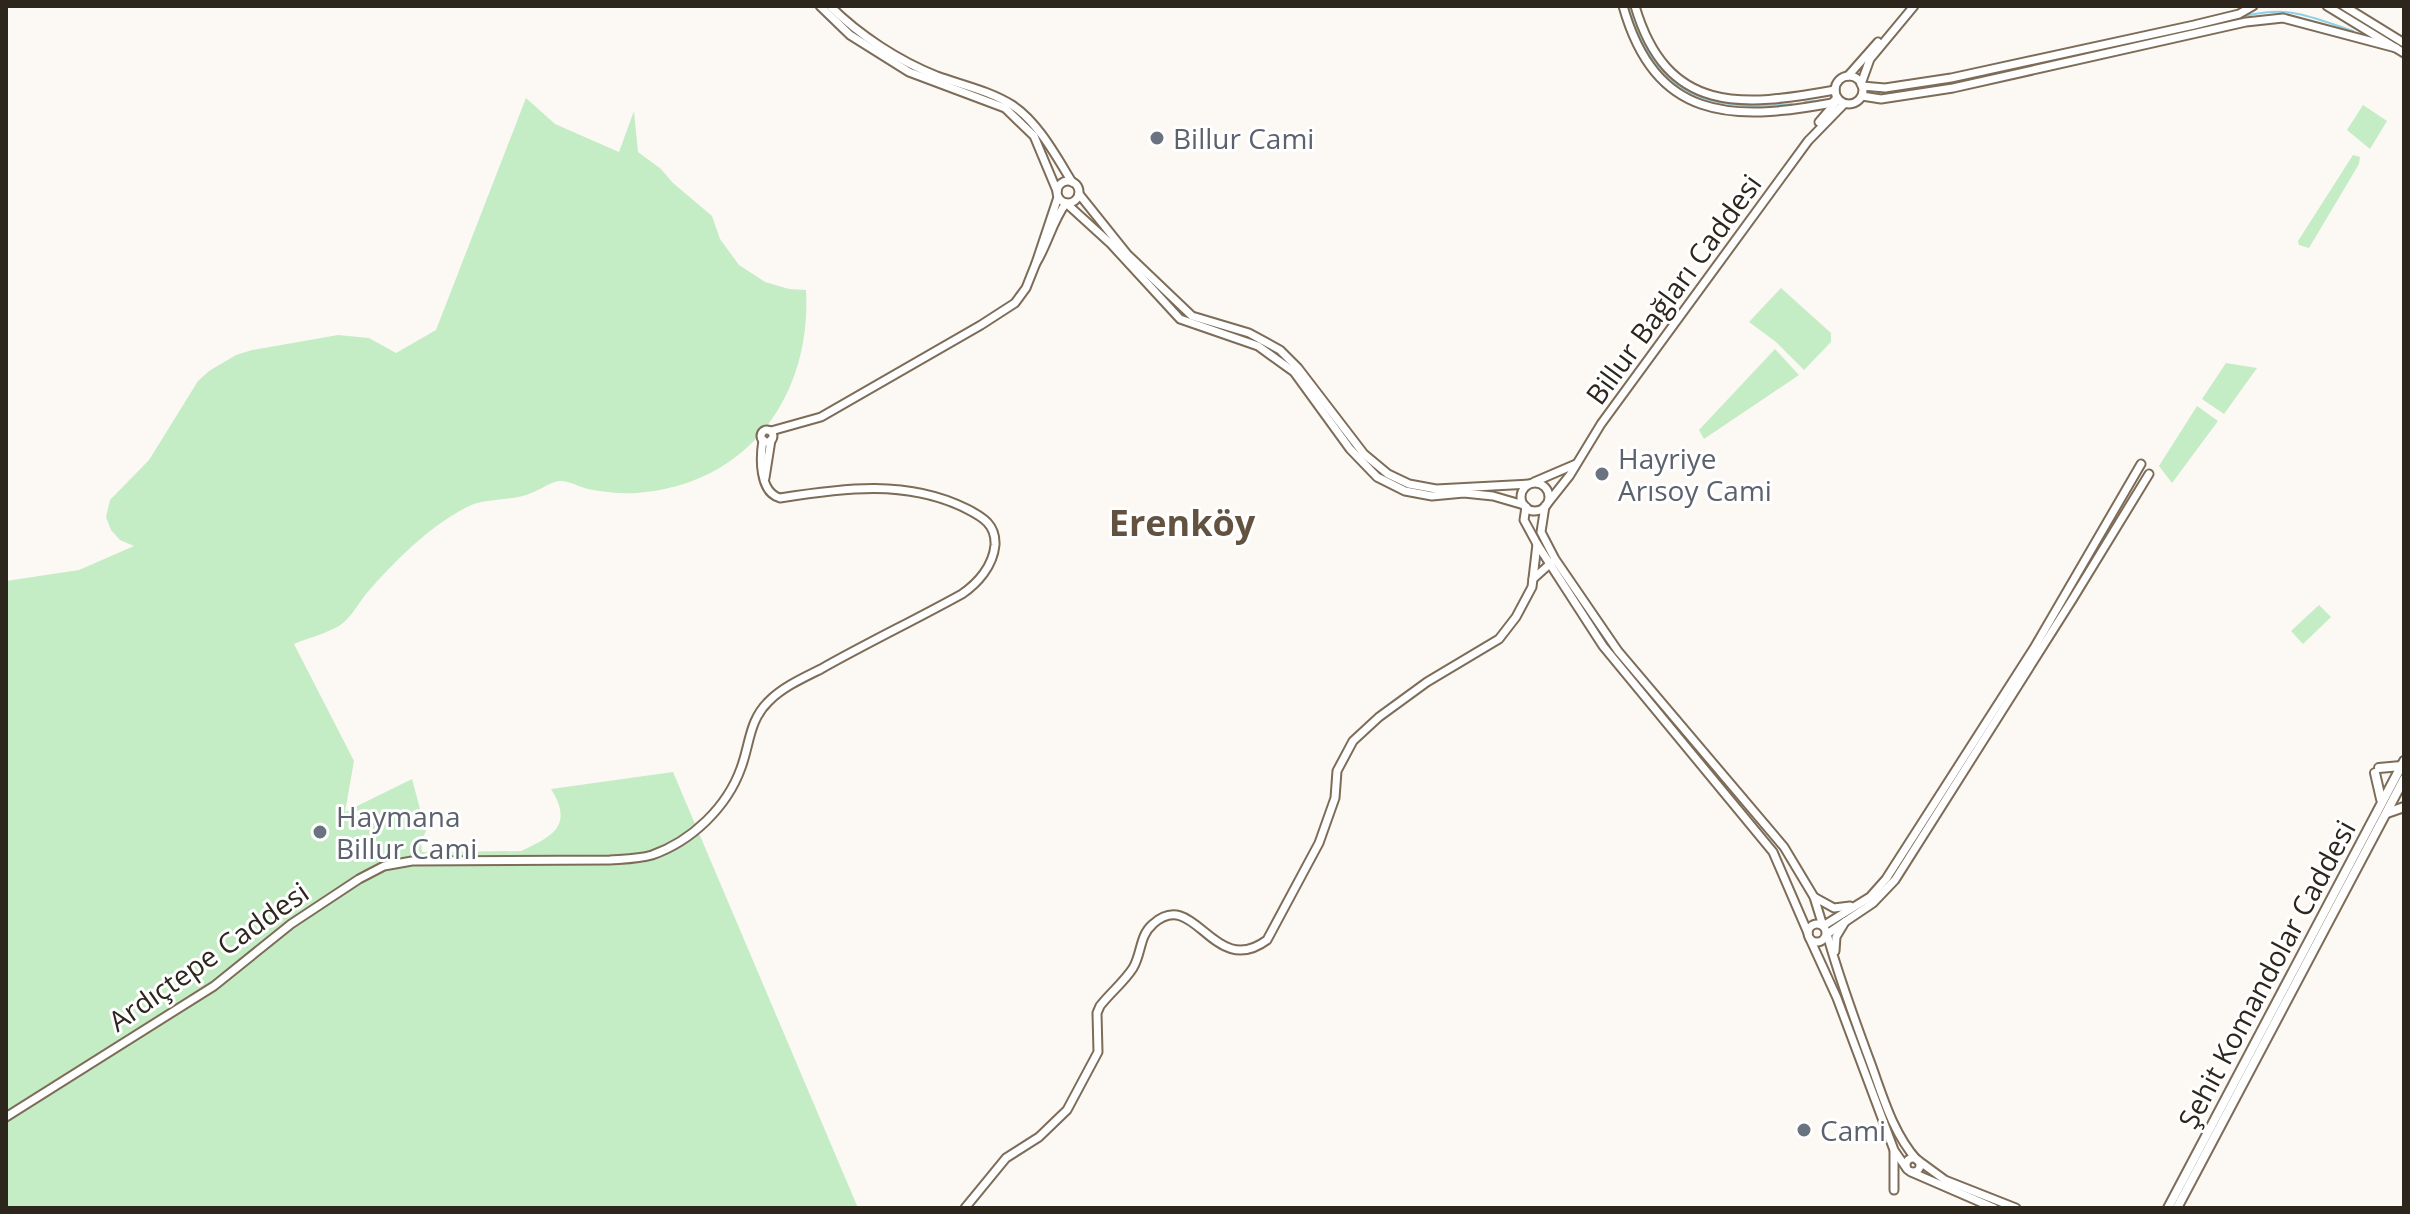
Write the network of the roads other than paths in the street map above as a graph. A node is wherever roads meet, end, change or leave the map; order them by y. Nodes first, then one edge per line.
1 (820, 6) edge
2 (830, 6) edge
3 (1623, 6) edge
4 (1635, 6) edge
5 (1911, 6) edge
6 (2253, 6) edge
7 (2327, 6) edge
8 (2344, 6) edge
9 (1887, 35) junction
10 (2404, 43) edge
11 (2396, 48) junction
12 (2404, 53) edge
13 (1866, 69) junction
14 (1848, 76) junction
15 (1862, 85) junction
16 (1878, 89) junction
17 (1862, 96) junction
18 (1799, 97) junction
19 (1838, 98) junction
20 (1796, 109) junction
21 (1818, 123) junction
22 (1808, 141) junction
23 (1072, 182) junction
24 (1057, 194) junction
25 (1079, 194) junction
26 (1066, 203) junction
27 (1036, 263) junction
28 (1576, 464) junction
29 (2141, 464) dead end
30 (2149, 474) dead end
31 (1530, 484) junction
32 (1546, 505) junction
33 (1525, 506) junction
34 (1537, 544) junction
35 (1552, 562) junction
36 (1533, 579) junction
37 (2403, 763) edge
38 (2404, 779) edge
39 (2381, 801) junction
40 (2404, 807) edge
41 (2386, 813) junction
42 (1814, 897) junction
43 (1857, 905) junction
44 (1848, 918) junction
45 (1825, 930) junction
46 (1809, 936) junction
47 (1836, 965) junction
48 (6, 1117) edge
49 (1894, 1150) junction
50 (1920, 1163) junction
51 (1909, 1171) junction
52 (1894, 1190) dead end
53 (965, 1208) edge
54 (1994, 1208) edge
55 (2016, 1208) edge
56 (2168, 1208) edge
57 (2177, 1208) edge

1 - 24 street
2 - 23 street
3 - 20 street
4 - 18 street
5 - 9 street
6 - 16 street
7 - 11 street
8 - 10 street
9 - 13 street
9 - 14 street
11 - 12 street
11 - 17 street
13 - 15 street
13 - 16 street
14 - 15 street
14 - 19 street
15 - 16 street
15 - 17 street
17 - 19 street
18 - 19 street
18 - 20 street
19 - 20 street
19 - 21 street
19 - 22 street
20 - 21 street
21 - 22 street
22 - 28 street, Billur Bağları Caddesi
23 - 24 street
23 - 25 street
24 - 26 street
24 - 27 street
25 - 26 street
25 - 31 street
26 - 27 street
26 - 33 street
27 - 48 street, Ardıçtepe Caddesi
28 - 31 street
28 - 32 street, Billur Bağları Caddesi
29 - 43 street
30 - 44 street
31 - 32 street
31 - 33 street
32 - 33 street
32 - 35 street
33 - 34 street
34 - 35 street
34 - 36 street
35 - 36 street
35 - 42 street
35 - 46 street
36 - 53 street
37 - 39 main road, Şehit Komandolar Caddesi
37 - 39 main road
38 - 41 main road, Şehit Komandolar Caddesi
39 - 56 main road, Şehit Komandolar Caddesi
40 - 41 main road
41 - 57 main road, Şehit Komandolar Caddesi
42 - 43 street
42 - 45 street
43 - 45 street
44 - 45 street
44 - 47 street
45 - 46 street
45 - 46 street
45 - 47 street
46 - 49 street
47 - 50 street
49 - 51 street
49 - 52 street
50 - 51 street
50 - 55 street
51 - 54 street

